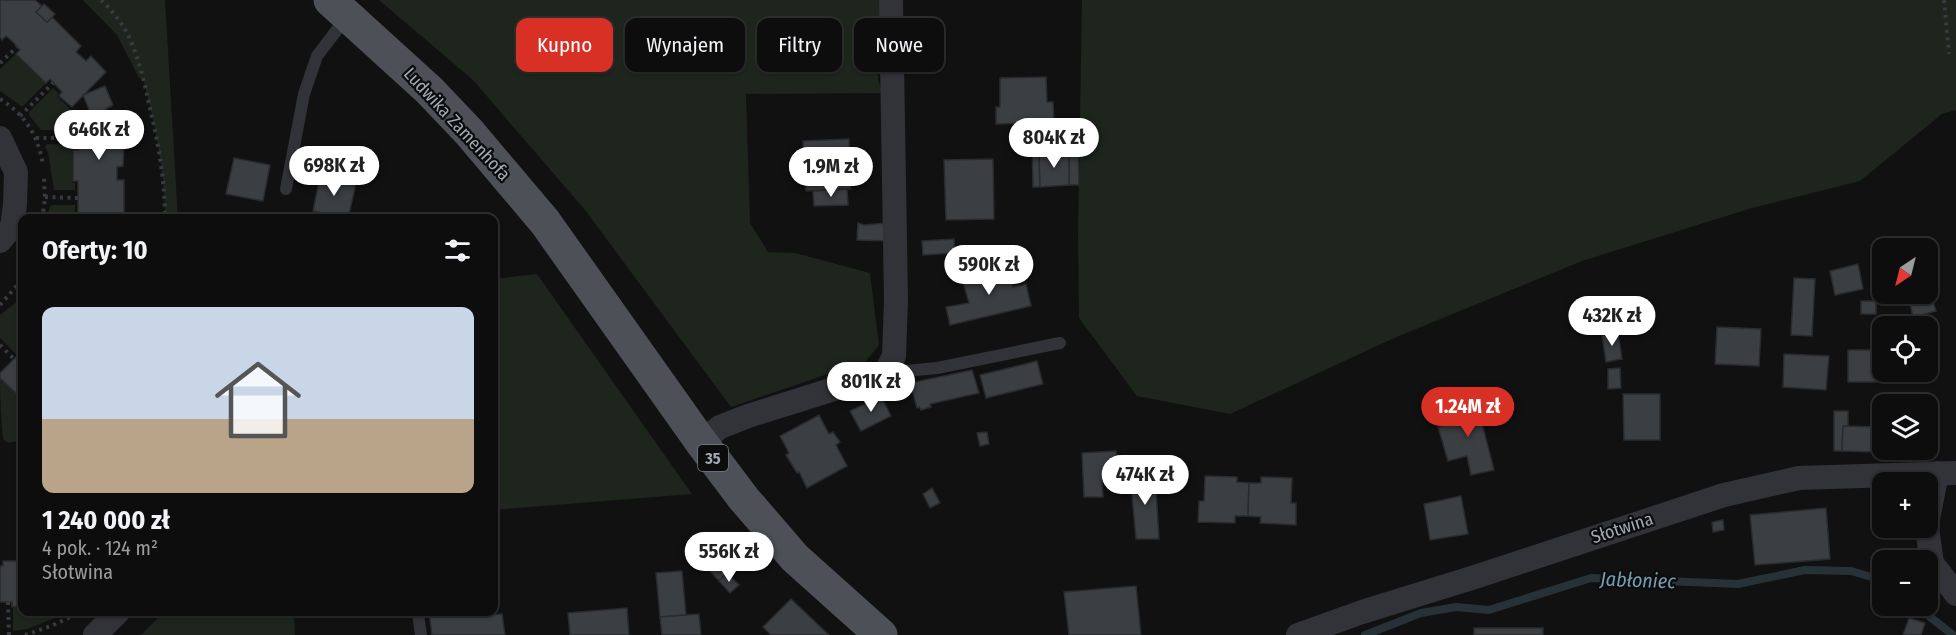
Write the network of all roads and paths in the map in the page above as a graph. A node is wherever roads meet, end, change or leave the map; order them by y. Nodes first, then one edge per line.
1 (101, 0) edge
2 (891, 0) edge
3 (1944, 0) edge
4 (339, 7) edge
5 (17, 47) dead end
6 (1949, 54) dead end
7 (0, 63) edge
8 (53, 83) dead end
9 (20, 116) dead end
10 (0, 138) edge
11 (36, 138) dead end
12 (78, 138) dead end
13 (286, 189) dead end
14 (45, 198) dead end
15 (78, 198) dead end
16 (165, 214) edge
17 (0, 241) edge
18 (17, 288) edge
19 (0, 305) edge
20 (1060, 343) dead end
21 (0, 345) edge
22 (14, 359) dead end
23 (885, 373) junction
24 (701, 442) junction
25 (1946, 473) edge
26 (1938, 493) edge
27 (1928, 538) edge
28 (1956, 594) edge
29 (8, 602) dead end
30 (72, 616) edge
31 (114, 616) edge
32 (418, 616) edge
33 (9, 635) edge
34 (25, 635) edge
35 (95, 635) edge
36 (421, 635) edge
37 (881, 635) edge
38 (1298, 635) edge

1 - 16 path
2 - 23 street
3 - 6 path
4 - 13 lane
4 - 24 main road, Ludwika Zamenhofa / 35
5 - 7 path
8 - 9 path
10 - 17 street
11 - 12 path
14 - 15 path
18 - 19 path
20 - 23 lane
21 - 22 path
23 - 24 street
24 - 37 main road, 35
25 - 26 street
25 - 38 street, Słotwina
27 - 28 street
29 - 33 path
30 - 34 path
31 - 35 street
32 - 36 lane

